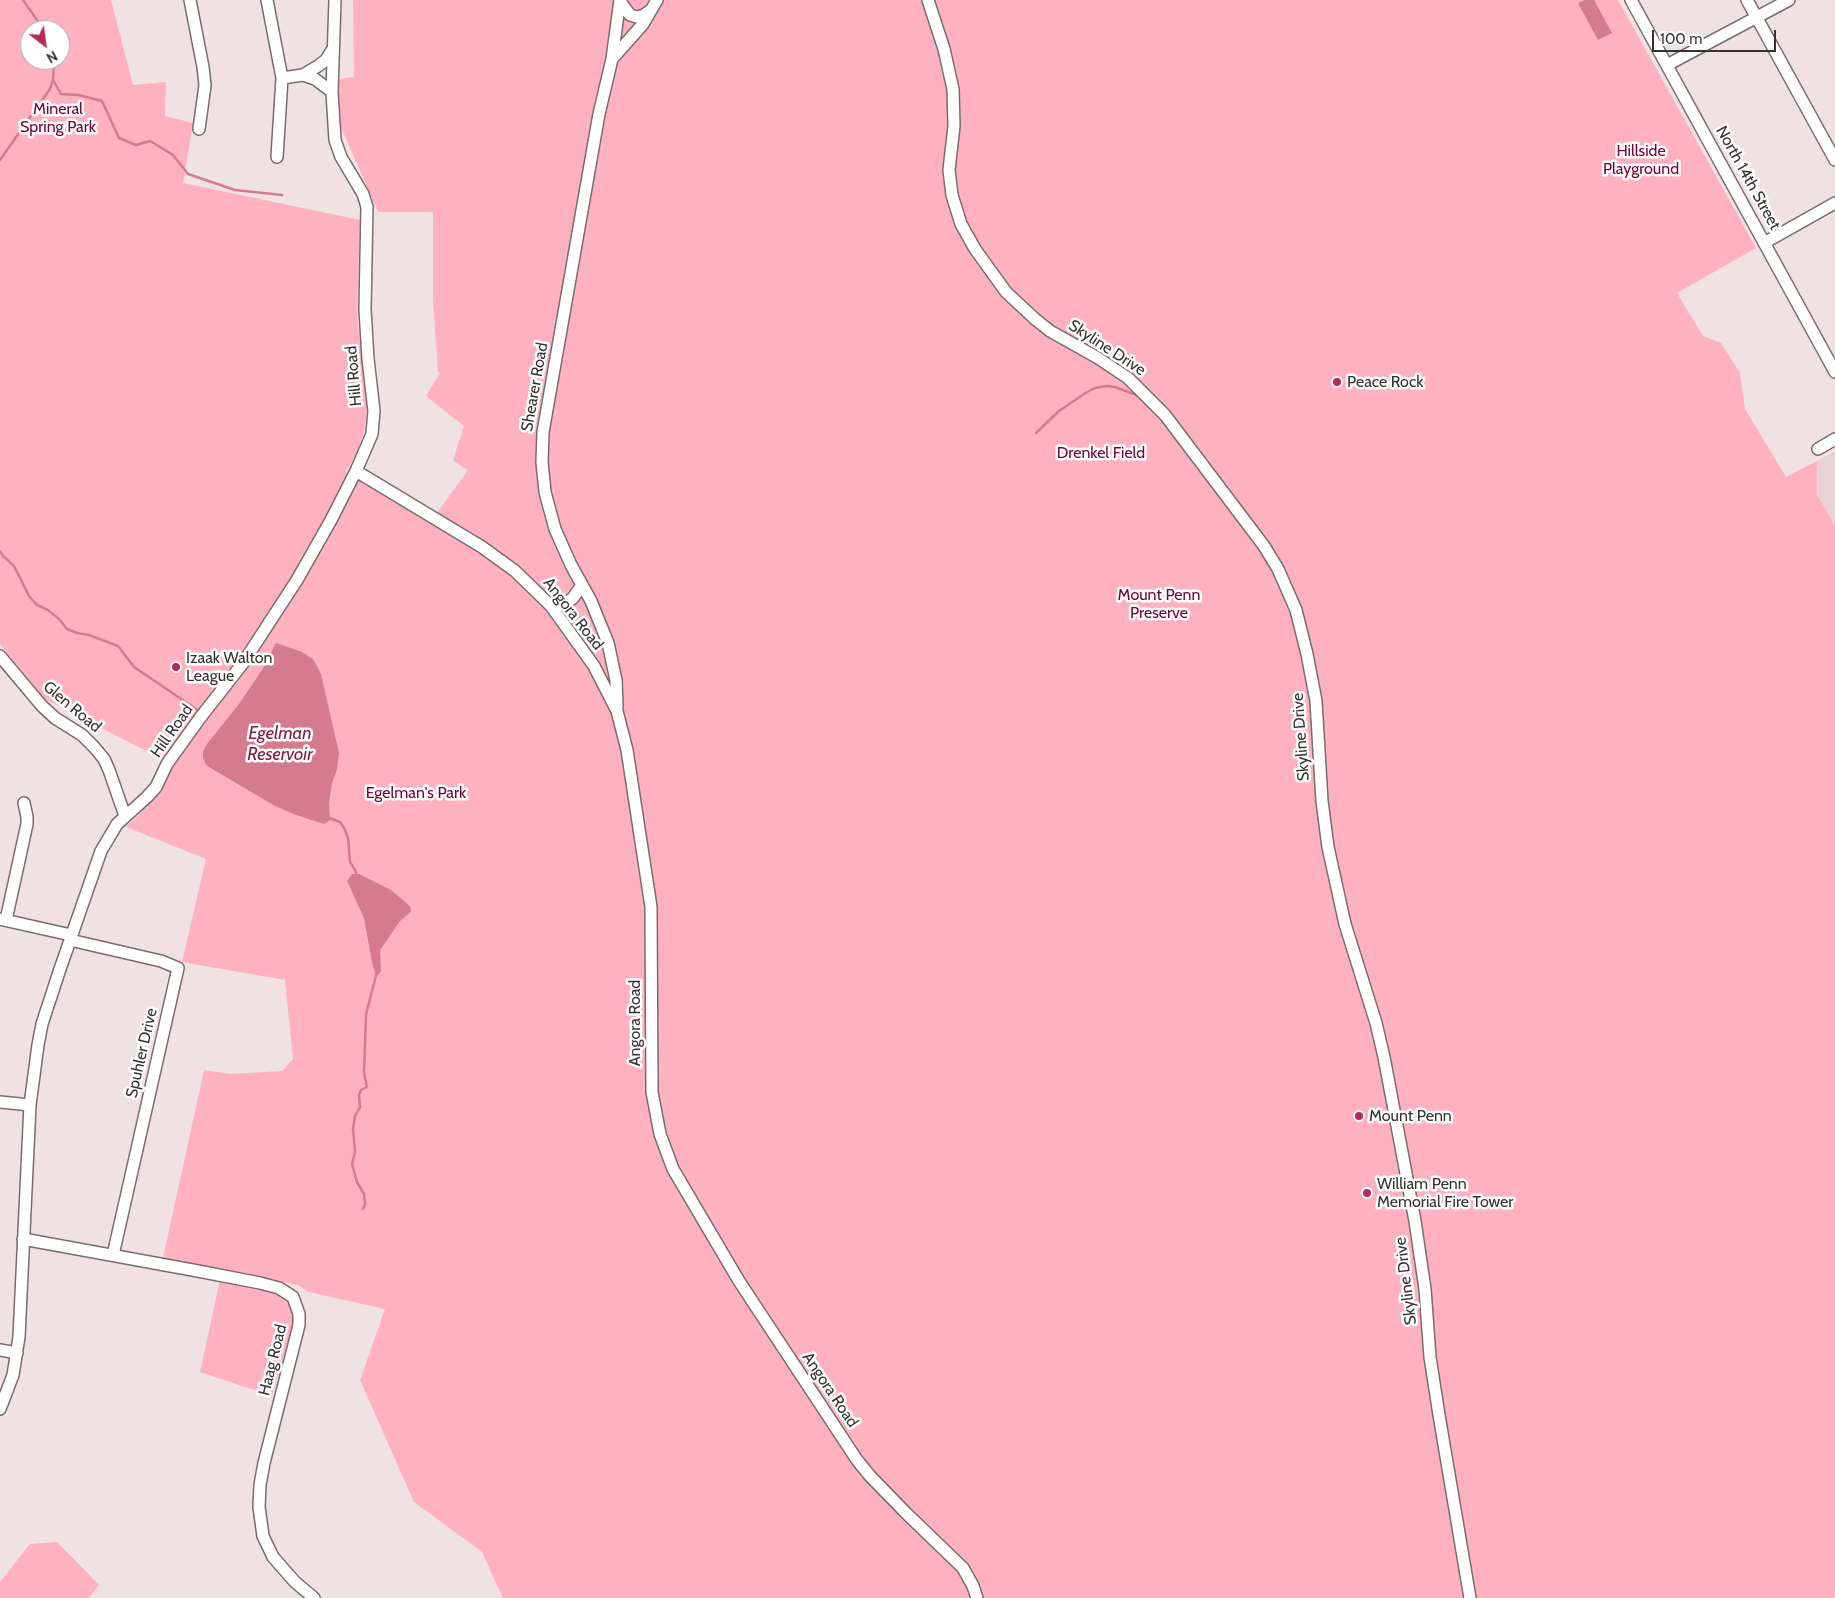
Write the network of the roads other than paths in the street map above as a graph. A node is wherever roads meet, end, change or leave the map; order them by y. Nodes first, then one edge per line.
1 (190, 0) edge
2 (267, 0) edge
3 (335, 0) edge
4 (620, 0) edge
5 (928, 0) edge
6 (1631, 0) edge
7 (1747, 0) edge
8 (1789, 0) edge
9 (654, 5) edge
10 (1757, 18) junction
11 (332, 50) junction
12 (612, 59) junction
13 (1668, 66) junction
14 (303, 75) junction
15 (282, 78) junction
16 (332, 92) junction
17 (199, 129) dead end
18 (277, 157) dead end
19 (1835, 160) edge
20 (1835, 203) edge
21 (1764, 242) junction
22 (1835, 372) edge
23 (1835, 439) edge
24 (1818, 449) dead end
25 (356, 471) junction
26 (582, 585) junction
27 (551, 606) junction
28 (0, 656) edge
29 (617, 711) junction
30 (24, 803) dead end
31 (125, 816) junction
32 (3, 920) edge
33 (71, 937) junction
34 (0, 1102) edge
35 (30, 1105) junction
36 (23, 1239) junction
37 (113, 1255) junction
38 (0, 1350) edge
39 (17, 1353) junction
40 (0, 1409) edge
41 (314, 1598) edge
42 (977, 1598) edge
43 (1470, 1598) edge

1 - 17 street
2 - 15 street
3 - 11 street, Hill Road
4 - 9 street
4 - 12 street, Shearer Road
5 - 43 street, Skyline Drive
6 - 13 street, North 14th Street
7 - 10 street
8 - 10 street
9 - 12 street
10 - 13 street
10 - 19 street
11 - 14 street
11 - 16 street, Hill Road
12 - 26 street, Shearer Road
13 - 21 street, North 14th Street
14 - 15 street
14 - 16 street
15 - 18 street
16 - 25 street, Hill Road
20 - 21 street
21 - 22 street, North 14th Street
23 - 24 street
25 - 27 street, Angora Road
25 - 31 street, Hill Road
26 - 27 street
26 - 29 street, Shearer Road
27 - 29 street, Angora Road
28 - 31 street, Glen Road
29 - 42 street, Angora Road
30 - 32 street
31 - 33 street, Hill Road
32 - 33 street
33 - 35 street, Hill Road
33 - 37 street, Spuhler Drive
34 - 35 street
35 - 36 street, Hill Road
36 - 37 street, Haag Road
36 - 39 street, Hill Road
37 - 41 street, Haag Road
38 - 39 street
39 - 40 street, Hill Road

